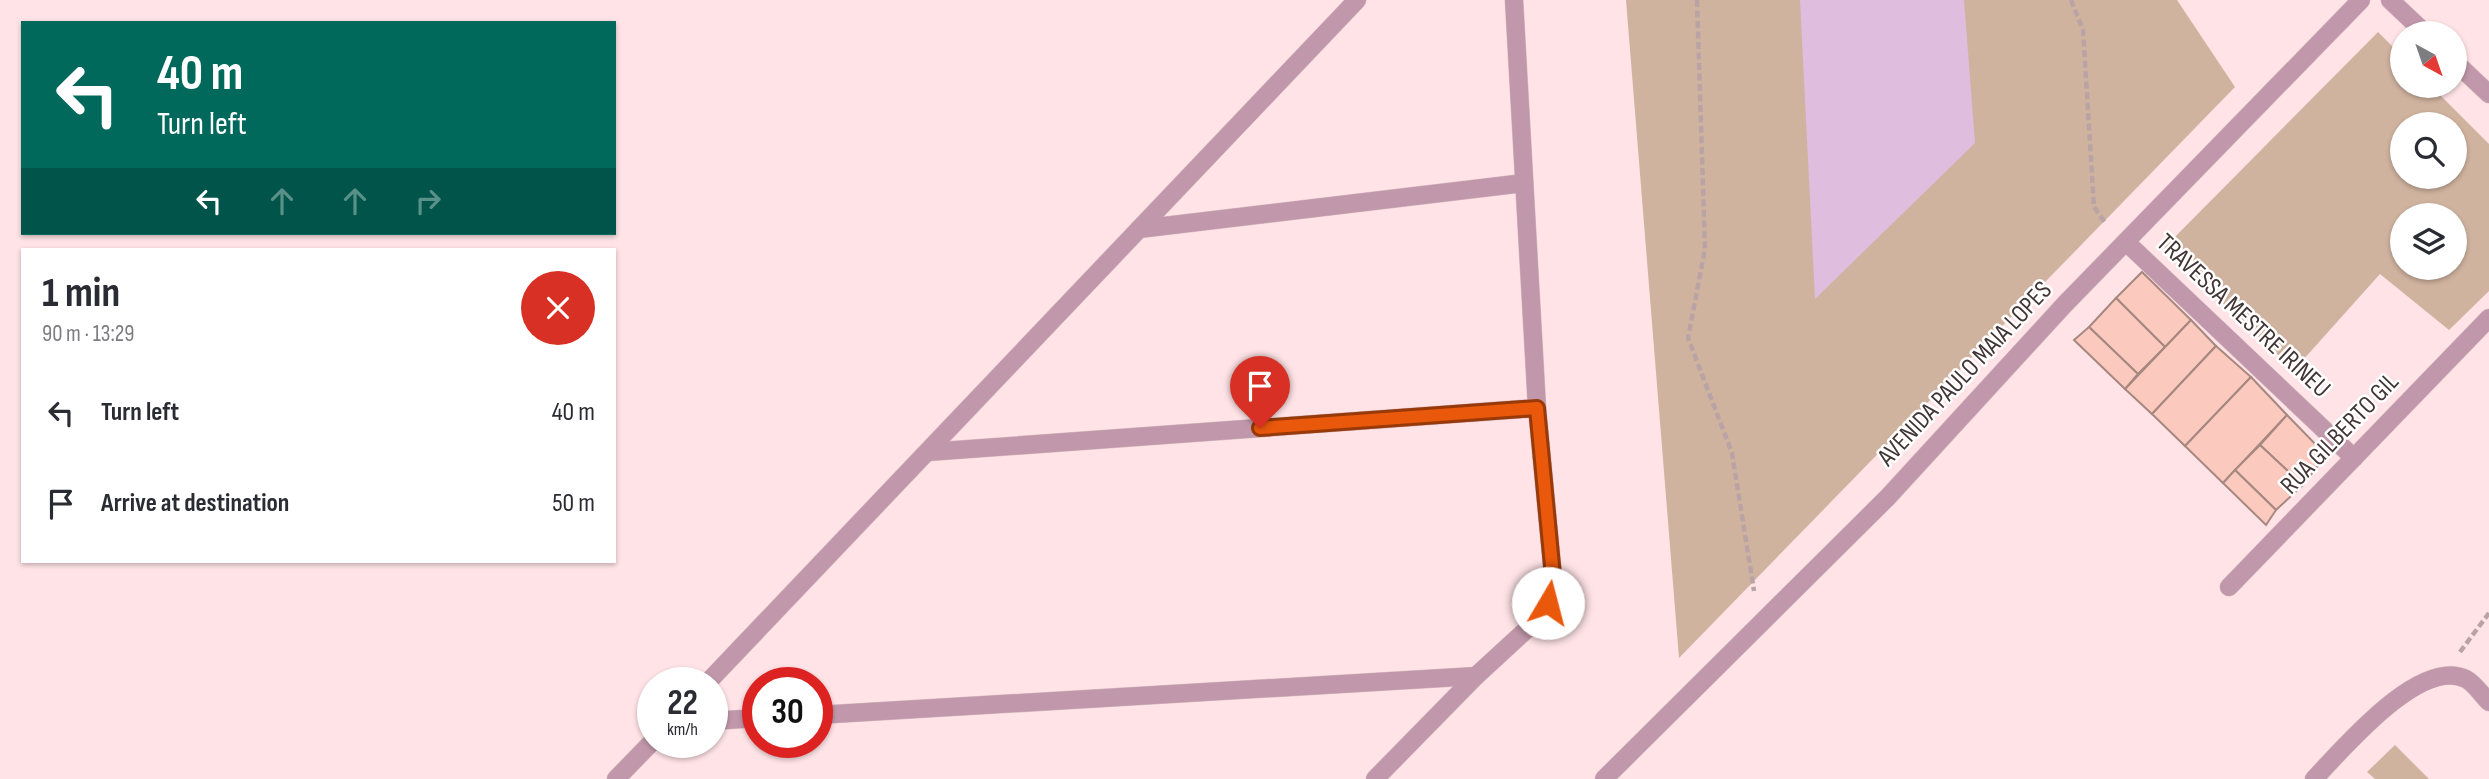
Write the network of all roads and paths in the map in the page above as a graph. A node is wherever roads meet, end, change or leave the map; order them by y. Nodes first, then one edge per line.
1 (1357, 0) edge
2 (1514, 0) edge
3 (1697, 0) edge
4 (2071, 0) edge
5 (2361, 0) edge
6 (2390, 0) edge
7 (2412, 21) edge
8 (2468, 74) edge
9 (2489, 94) edge
10 (1524, 183) junction
11 (2109, 228) dead end
12 (1139, 229) junction
13 (2126, 242) junction
14 (2489, 318) edge
15 (1537, 408) junction
16 (928, 452) junction
17 (2354, 458) junction
18 (2229, 587) dead end
19 (1754, 592) dead end
20 (2489, 613) edge
21 (722, 667) edge
22 (2442, 674) junction
23 (1476, 676) junction
24 (2489, 702) edge
25 (833, 714) edge
26 (637, 757) edge
27 (616, 779) edge
28 (1375, 779) edge
29 (1604, 779) edge
30 (2314, 779) edge

1 - 12 street
2 - 10 street
3 - 19 path
4 - 11 path
5 - 13 street, AVENIDA PAULO MAIA LOPES
6 - 7 street
8 - 9 street
10 - 12 street
10 - 15 street
12 - 16 street
13 - 17 street, TRAVESSA MESTRE IRINEU
13 - 29 street, AVENIDA PAULO MAIA LOPES
14 - 17 street, RUA GILBERTO GIL
15 - 16 street
15 - 23 street
16 - 21 street
17 - 18 street, RUA GILBERTO GIL
20 - 22 path
22 - 24 street
22 - 30 street
23 - 25 street
23 - 28 street
26 - 27 street

